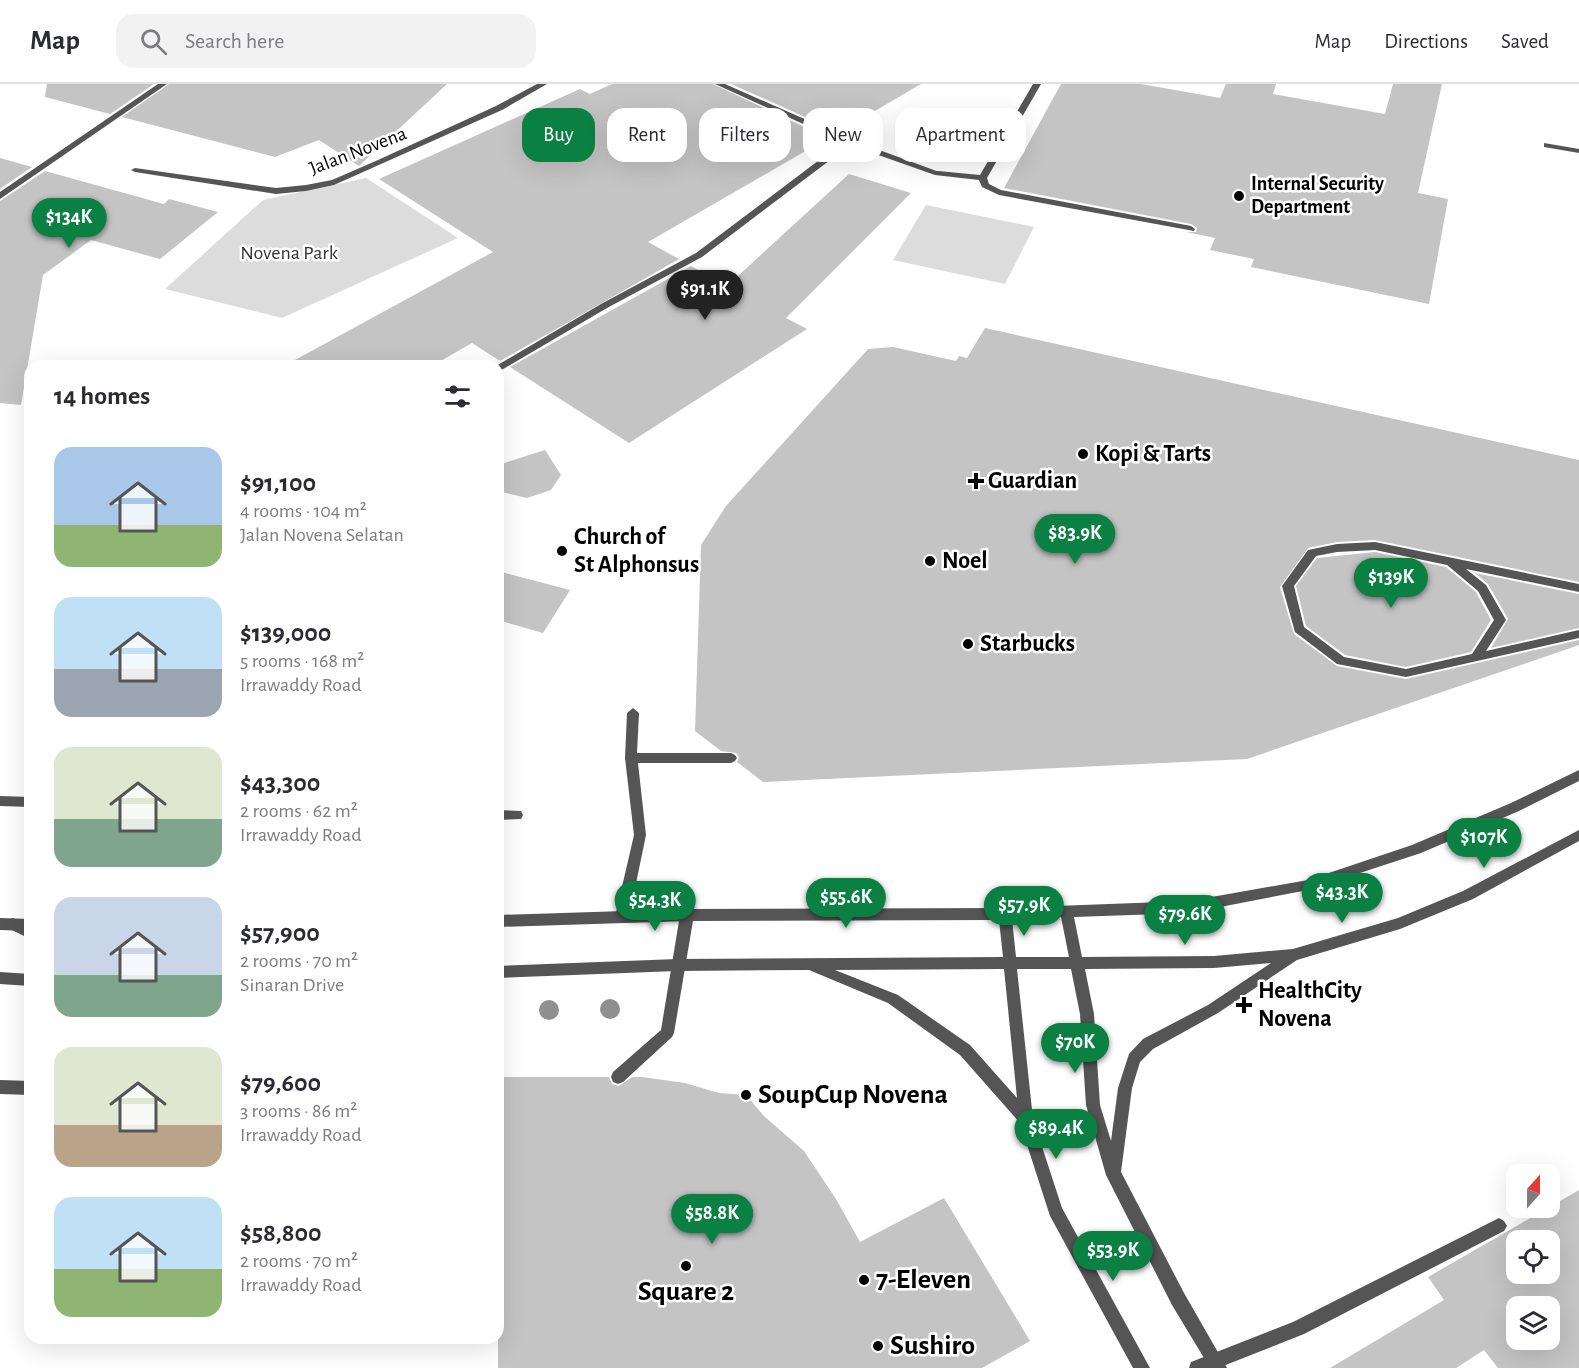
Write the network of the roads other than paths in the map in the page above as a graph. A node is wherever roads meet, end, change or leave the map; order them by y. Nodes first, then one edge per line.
1 (163, 84) edge
2 (543, 84) edge
3 (719, 84) edge
4 (1037, 84) edge
5 (803, 121) edge
6 (1547, 145) dead end
7 (1579, 151) edge
8 (883, 154) edge
9 (822, 162) edge
10 (135, 170) dead end
11 (983, 178) junction
12 (0, 196) edge
13 (1191, 229) dead end
14 (504, 365) edge
15 (1449, 560) junction
16 (1579, 588) edge
17 (1579, 634) edge
18 (1476, 657) junction
19 (633, 713) dead end
20 (631, 758) junction
21 (731, 758) dead end
22 (1579, 775) edge
23 (0, 801) edge
24 (24, 802) edge
25 (504, 815) edge
26 (517, 815) dead end
27 (1579, 835) edge
28 (1067, 913) junction
29 (1005, 914) junction
30 (687, 915) junction
31 (621, 917) junction
32 (504, 921) edge
33 (7, 924) edge
34 (24, 925) edge
35 (24, 931) edge
36 (1293, 955) junction
37 (1079, 963) junction
38 (1011, 964) junction
39 (677, 965) junction
40 (808, 965) junction
41 (504, 972) edge
42 (0, 978) edge
43 (24, 980) edge
44 (618, 1077) dead end
45 (0, 1087) edge
46 (24, 1088) edge
47 (1026, 1119) junction
48 (1114, 1175) junction
49 (1499, 1226) dead end
50 (1217, 1364) edge
51 (1142, 1368) edge
52 (1197, 1368) edge

1 - 12 street
2 - 10 street, Jalan Novena
3 - 5 street
4 - 11 street
6 - 7 street
8 - 11 street
9 - 14 street
11 - 13 street
15 - 16 street
15 - 18 street
15 - 18 street
17 - 18 street
19 - 20 street
20 - 21 street
20 - 31 street
22 - 28 street
23 - 24 street
25 - 26 street
27 - 36 street
28 - 29 street
28 - 37 street
29 - 30 street
29 - 38 street
30 - 31 street
30 - 39 street
31 - 32 street
33 - 34 street
33 - 35 street
36 - 37 street
36 - 48 street
37 - 38 street
37 - 48 street
38 - 40 street
38 - 47 street
39 - 40 street
39 - 41 street
39 - 44 street
40 - 47 street
42 - 43 street
45 - 46 street
47 - 51 street
48 - 50 street
49 - 50 street
50 - 52 street

